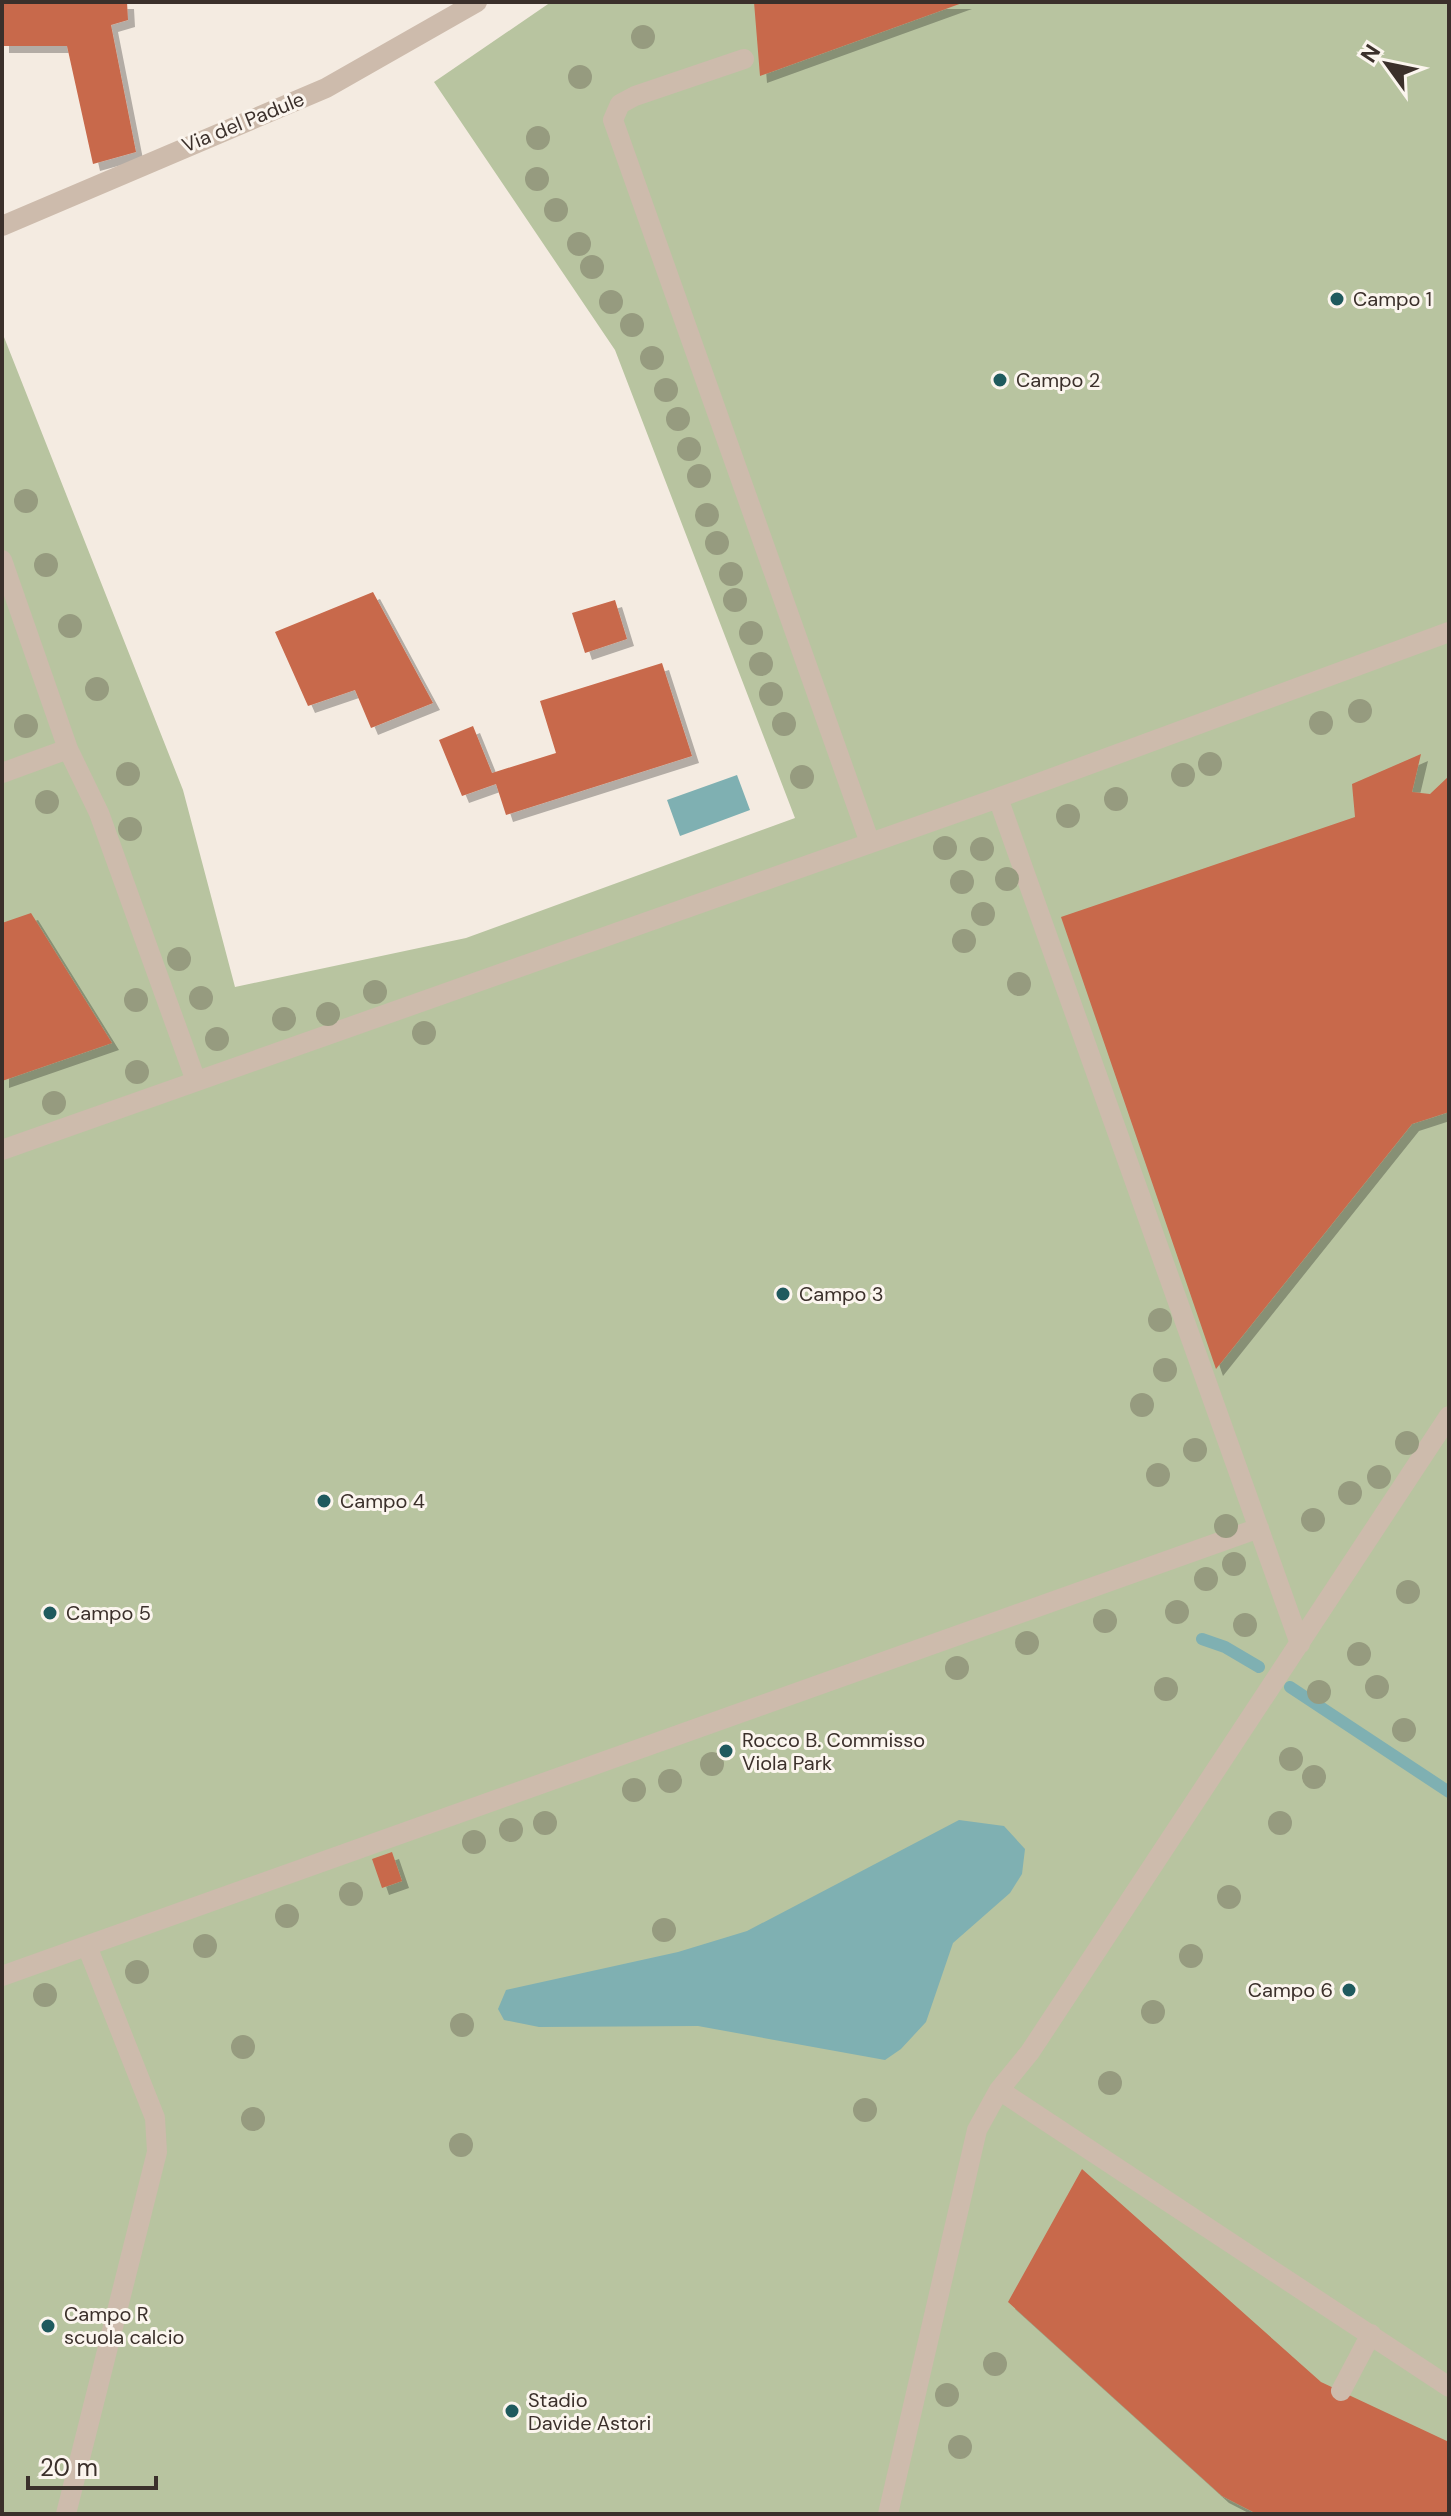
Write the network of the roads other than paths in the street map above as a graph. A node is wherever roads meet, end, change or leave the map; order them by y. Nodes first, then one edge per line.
1 (477, 2) edge
2 (744, 59) dead end
3 (2, 226) edge
4 (2, 560) edge
5 (1449, 632) edge
6 (68, 749) junction
7 (2, 773) edge
8 (998, 798) junction
9 (870, 843) junction
10 (196, 1081) junction
11 (2, 1150) edge
12 (1449, 1416) edge
13 (1259, 1528) junction
14 (1300, 1644) junction
15 (87, 1946) junction
16 (2, 1976) edge
17 (999, 2090) junction
18 (1371, 2334) junction
19 (1449, 2387) edge
20 (1341, 2391) dead end
21 (66, 2514) edge
22 (888, 2514) edge

1 - 3 street, Via del Padule
2 - 9 street
4 - 6 street
5 - 8 street
6 - 7 street
6 - 10 street
8 - 9 street
8 - 13 street
9 - 10 street
10 - 11 street
12 - 14 street
13 - 14 street
13 - 15 street
14 - 17 street
15 - 16 street
15 - 21 street
17 - 18 street
17 - 22 street
18 - 19 street
18 - 20 street

